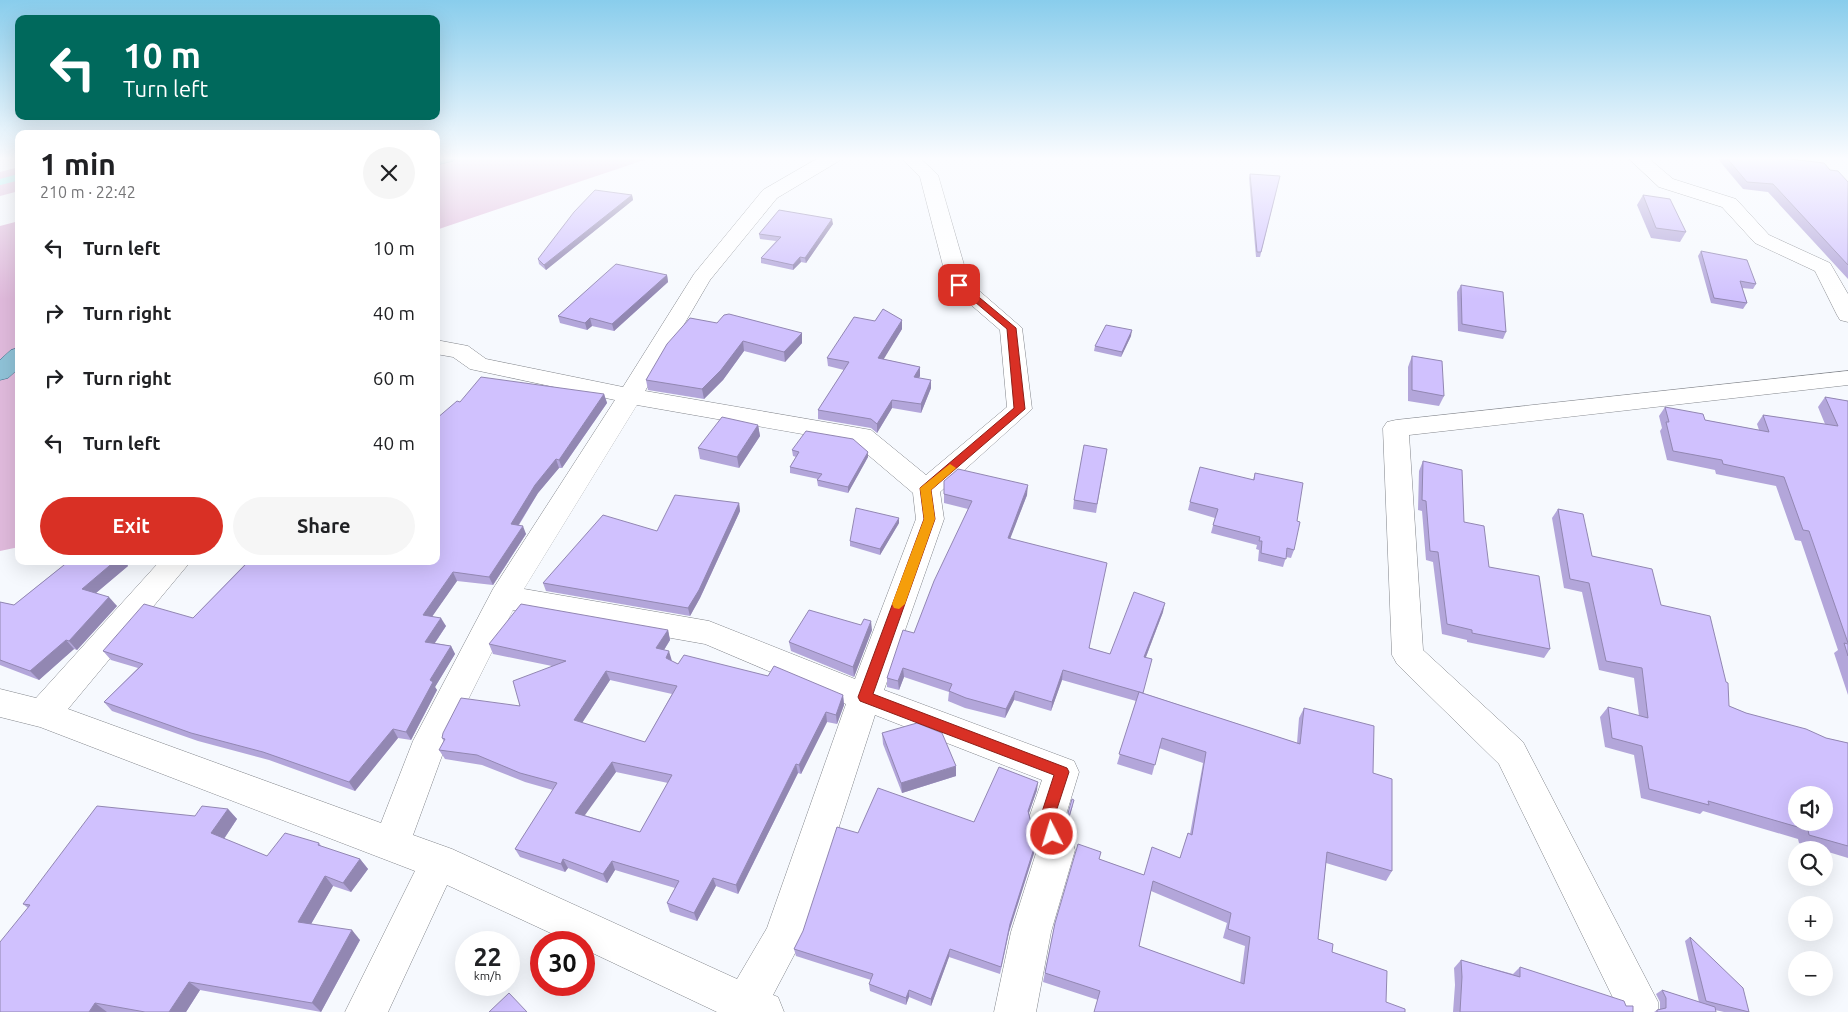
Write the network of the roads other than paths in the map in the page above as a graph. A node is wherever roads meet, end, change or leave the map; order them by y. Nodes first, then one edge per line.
1 (762, 204) edge
2 (937, 204) edge
3 (1730, 204) edge
4 (1848, 315) edge
5 (440, 348) edge
6 (15, 359) edge
7 (0, 373) edge
8 (1848, 378) edge
9 (630, 396) junction
10 (926, 488) junction
11 (173, 565) edge
12 (504, 596) junction
13 (865, 697) junction
14 (0, 702) edge
15 (43, 714) junction
16 (391, 844) junction
17 (439, 862) junction
18 (754, 1008) edge
19 (366, 1012) edge
20 (1015, 1012) edge
21 (1637, 1012) edge

1 - 9 street
2 - 10 street
3 - 4 street
5 - 9 street
6 - 7 main road
8 - 21 street
9 - 10 street
9 - 12 street
10 - 13 street
11 - 15 street
12 - 13 street
12 - 16 street
13 - 18 street
13 - 20 street
14 - 15 street
15 - 16 street
16 - 17 street
17 - 18 street
17 - 19 street

